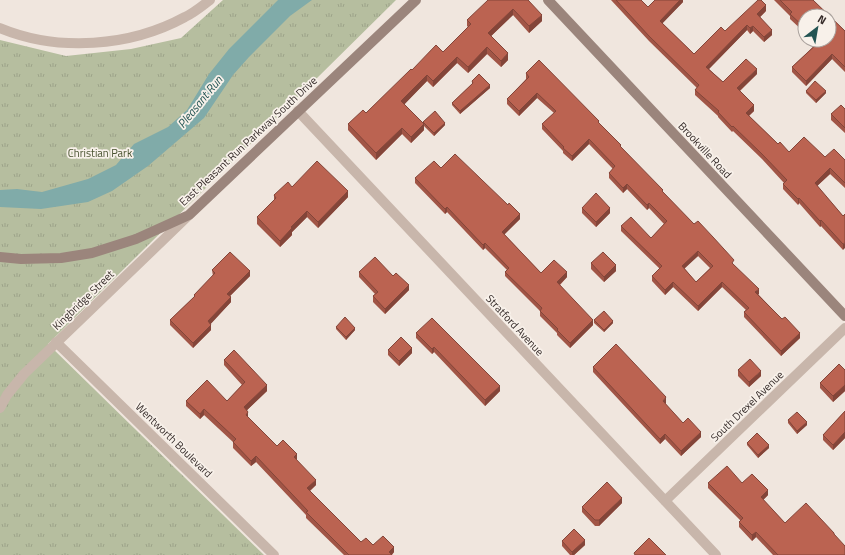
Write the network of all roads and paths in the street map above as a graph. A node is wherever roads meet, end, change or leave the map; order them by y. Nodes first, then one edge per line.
1 (210, 0) edge
2 (416, 0) edge
3 (548, 0) edge
4 (0, 28) edge
5 (298, 111) junction
6 (189, 216) junction
7 (0, 257) edge
8 (845, 316) edge
9 (845, 328) edge
10 (56, 342) junction
11 (0, 408) edge
12 (665, 501) junction
13 (274, 555) edge
14 (716, 555) edge

1 - 4 street
2 - 5 street, East Pleasant Run Parkway South Drive
3 - 8 street, Brookville Road
5 - 6 street, East Pleasant Run Parkway South Drive
5 - 12 street, Stratford Avenue
6 - 7 street, East Pleasant Run Parkway South Drive
6 - 10 street, Kingbridge Street
9 - 12 street, South Drexel Avenue
10 - 11 street, Kingbridge Street
10 - 13 street, Wentworth Boulevard
12 - 14 street, Stratford Avenue

